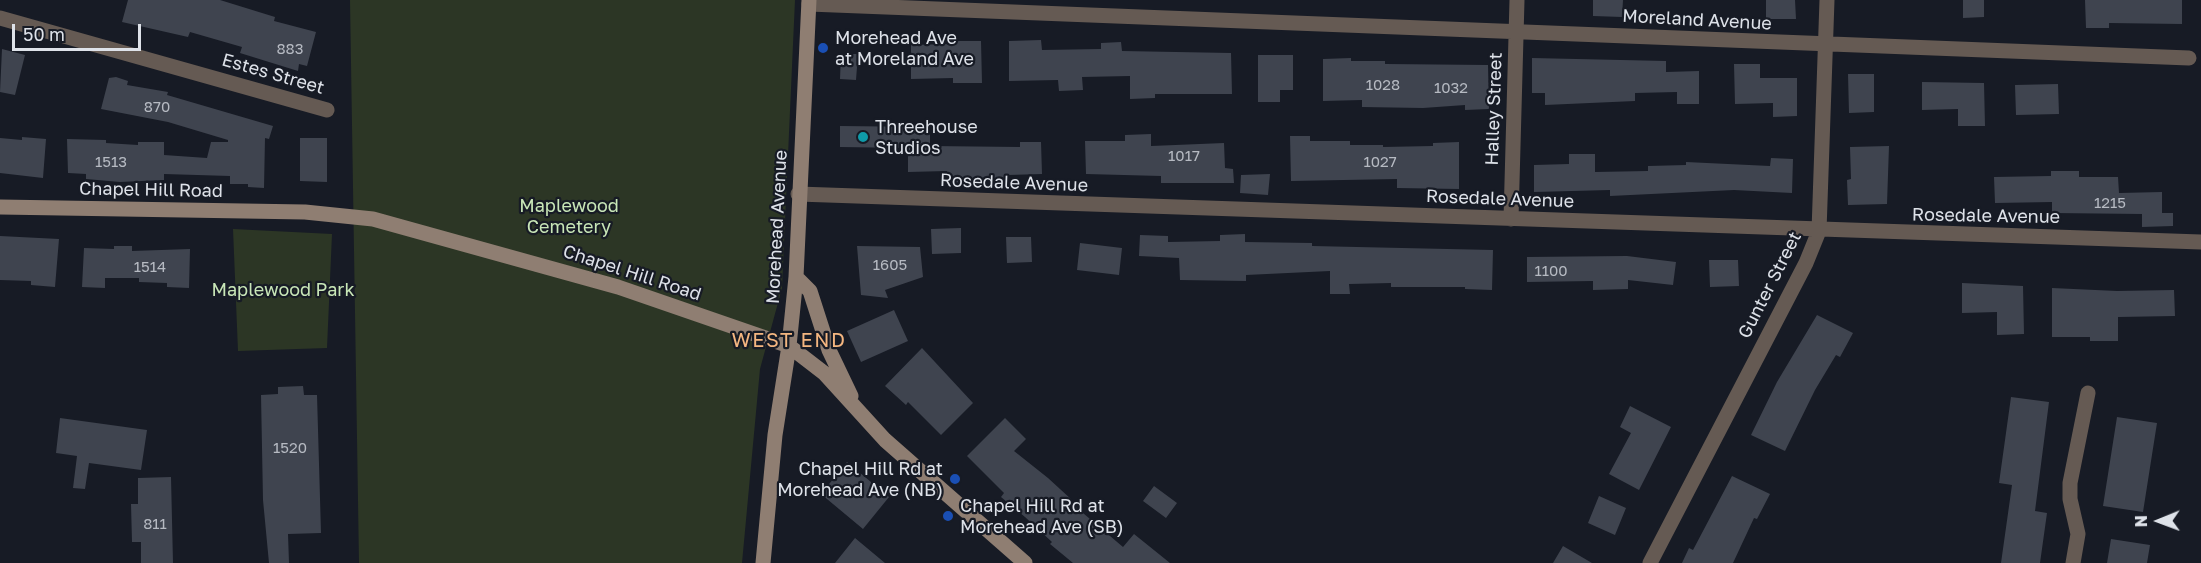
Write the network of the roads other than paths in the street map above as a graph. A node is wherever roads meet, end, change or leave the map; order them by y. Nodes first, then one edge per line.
1 (1517, 0) edge
2 (1827, 0) edge
3 (809, 2) edge
4 (0, 18) edge
5 (1516, 31) junction
6 (1826, 45) junction
7 (2189, 58) dead end
8 (327, 110) dead end
9 (798, 194) junction
10 (0, 207) edge
11 (1511, 219) junction
12 (1819, 231) junction
13 (2201, 242) edge
14 (796, 277) junction
15 (789, 346) junction
16 (2088, 393) dead end
17 (858, 412) junction
18 (763, 563) edge
19 (1025, 563) edge
20 (1650, 563) edge
21 (2073, 563) edge

1 - 5 street, Halley Street
2 - 6 street, Gunter Street
3 - 5 street, Moreland Avenue
3 - 9 street, Morehead Avenue
4 - 8 street, Estes Street
5 - 6 street, Moreland Avenue
5 - 11 street, Halley Street
6 - 7 street, Moreland Avenue
6 - 12 street, Gunter Street
9 - 11 street, Rosedale Avenue
9 - 14 street, Morehead Avenue
10 - 15 street, Chapel Hill Road
11 - 12 street, Rosedale Avenue
12 - 13 street, Rosedale Avenue
12 - 20 street, Gunter Street
14 - 15 street, Morehead Avenue
14 - 17 street
15 - 17 street, Chapel Hill Road
15 - 18 street, Morehead Avenue
16 - 21 street
17 - 19 street, Chapel Hill Road

